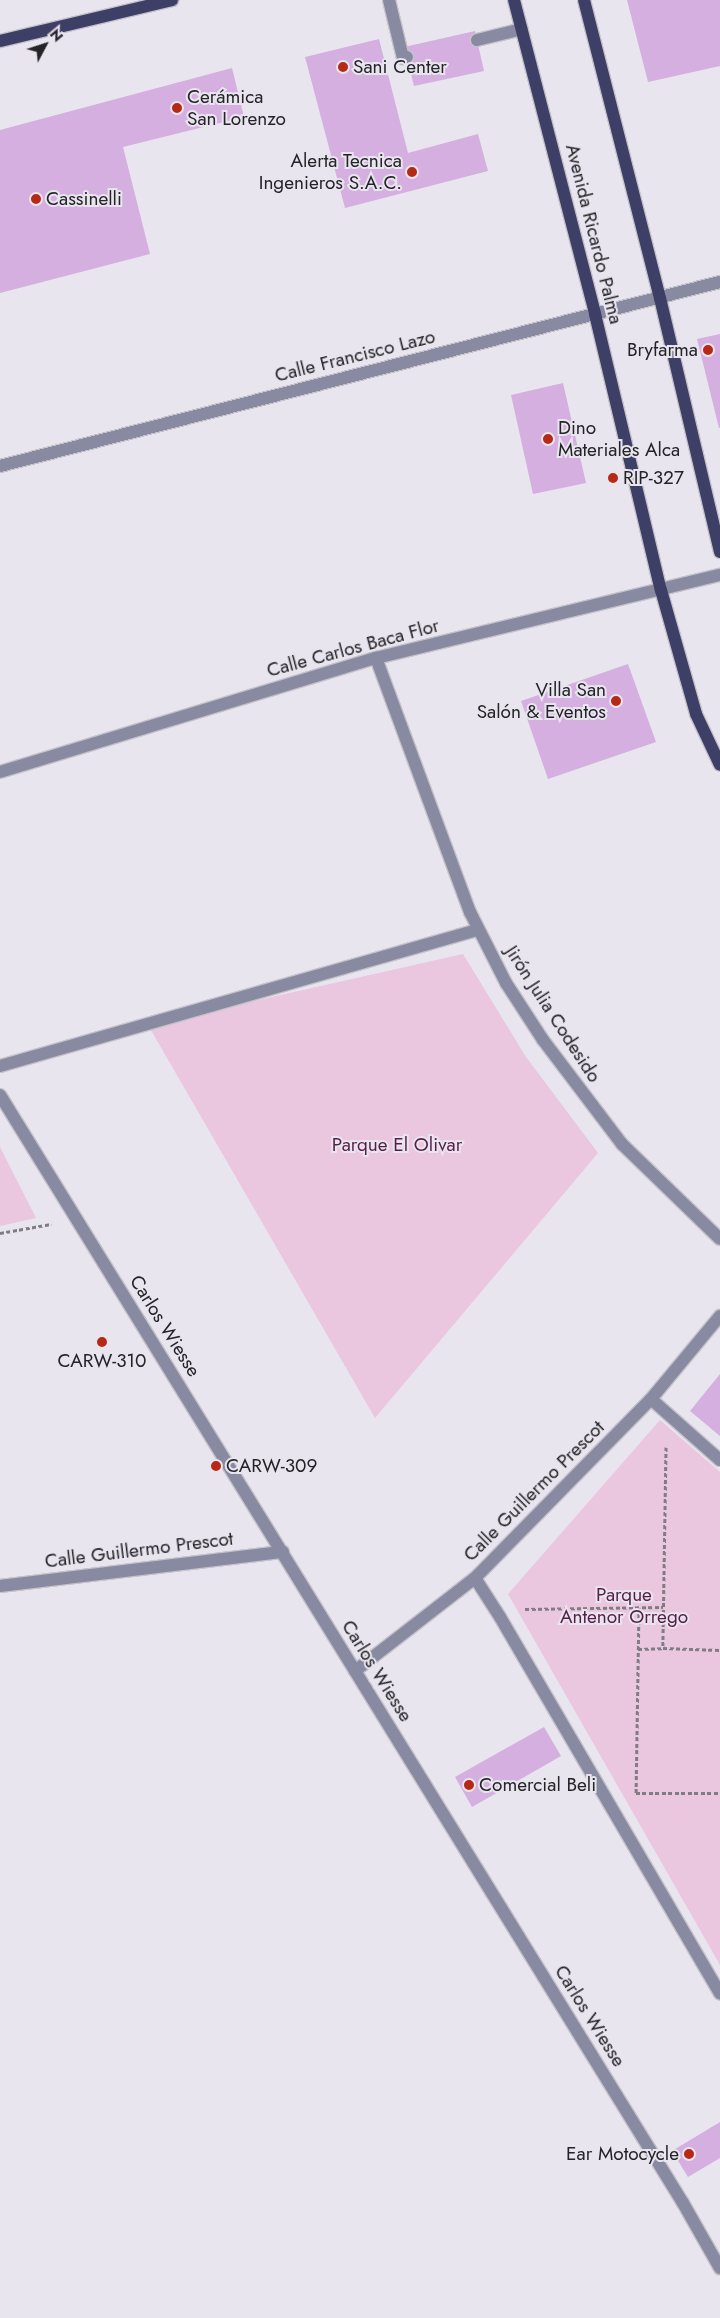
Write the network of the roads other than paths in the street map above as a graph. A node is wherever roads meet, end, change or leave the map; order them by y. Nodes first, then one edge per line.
1 (172, 0) edge
2 (389, 0) edge
3 (514, 0) edge
4 (584, 0) edge
5 (522, 30) junction
6 (0, 40) edge
7 (476, 40) dead end
8 (407, 57) dead end
9 (720, 282) edge
10 (660, 298) junction
11 (595, 314) junction
12 (0, 466) edge
13 (720, 552) edge
14 (720, 575) edge
15 (661, 590) junction
16 (376, 658) junction
17 (720, 765) edge
18 (0, 772) edge
19 (478, 930) junction
20 (0, 1066) edge
21 (0, 1095) edge
22 (720, 1238) edge
23 (720, 1316) edge
24 (651, 1400) junction
25 (720, 1460) edge
26 (283, 1552) junction
27 (475, 1578) junction
28 (0, 1586) edge
29 (355, 1671) junction
30 (720, 1993) edge
31 (720, 2268) edge

1 - 6 main road
2 - 8 street
3 - 5 main road, Avenida Ricardo Palma
4 - 10 main road
5 - 7 street
5 - 11 main road, Avenida Ricardo Palma
9 - 10 street, Calle Francisco Lazo
10 - 11 street, Calle Francisco Lazo
10 - 13 main road
11 - 12 street, Calle Francisco Lazo
11 - 15 main road, Avenida Ricardo Palma
14 - 15 street, Calle Carlos Baca Flor
15 - 16 street, Calle Carlos Baca Flor
15 - 17 main road, Avenida Ricardo Palma
16 - 18 street, Calle Carlos Baca Flor
16 - 19 street, Jirón Julia Codesido
19 - 20 street
19 - 22 street, Jirón Julia Codesido
21 - 26 street, Carlos Wiesse
23 - 24 street, Calle Guillermo Prescot
24 - 25 street
24 - 27 street, Calle Guillermo Prescot
26 - 28 street, Calle Guillermo Prescot
26 - 29 street, Carlos Wiesse
27 - 29 street, Calle Guillermo Prescot
27 - 30 street
29 - 31 street, Carlos Wiesse

